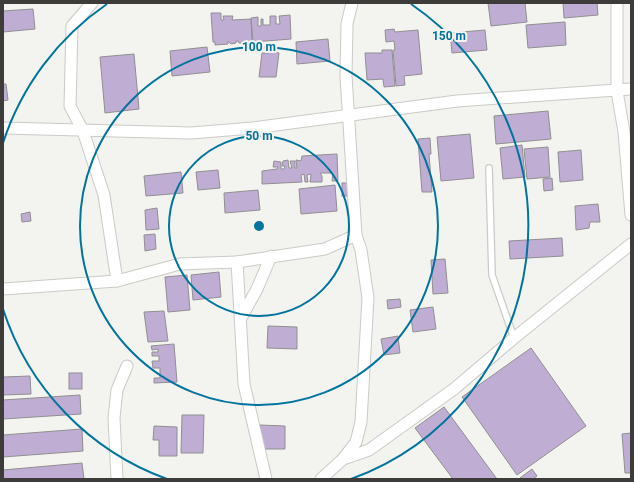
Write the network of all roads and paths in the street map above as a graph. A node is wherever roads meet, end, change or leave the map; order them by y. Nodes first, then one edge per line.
1 (92, 3) edge
2 (352, 3) edge
3 (617, 3) edge
4 (631, 89) edge
5 (617, 91) junction
6 (350, 114) junction
7 (3, 128) edge
8 (83, 131) junction
9 (489, 168) dead end
10 (631, 216) edge
11 (356, 235) junction
12 (631, 244) edge
13 (272, 256) junction
14 (237, 262) junction
15 (116, 281) junction
16 (3, 289) edge
17 (241, 318) junction
18 (514, 338) junction
19 (127, 366) dead end
20 (343, 459) junction
21 (117, 479) edge
22 (266, 479) edge
23 (321, 479) edge

1 - 8 street
2 - 6 street
3 - 5 street
4 - 5 street
5 - 6 street
5 - 10 street
6 - 8 street
6 - 11 street
7 - 8 street
8 - 15 street
9 - 18 lane
11 - 13 street
11 - 20 street
12 - 18 street
13 - 14 street
13 - 17 street
14 - 15 street
14 - 17 street
15 - 16 street
17 - 22 street
18 - 20 street
19 - 21 street
20 - 23 street

